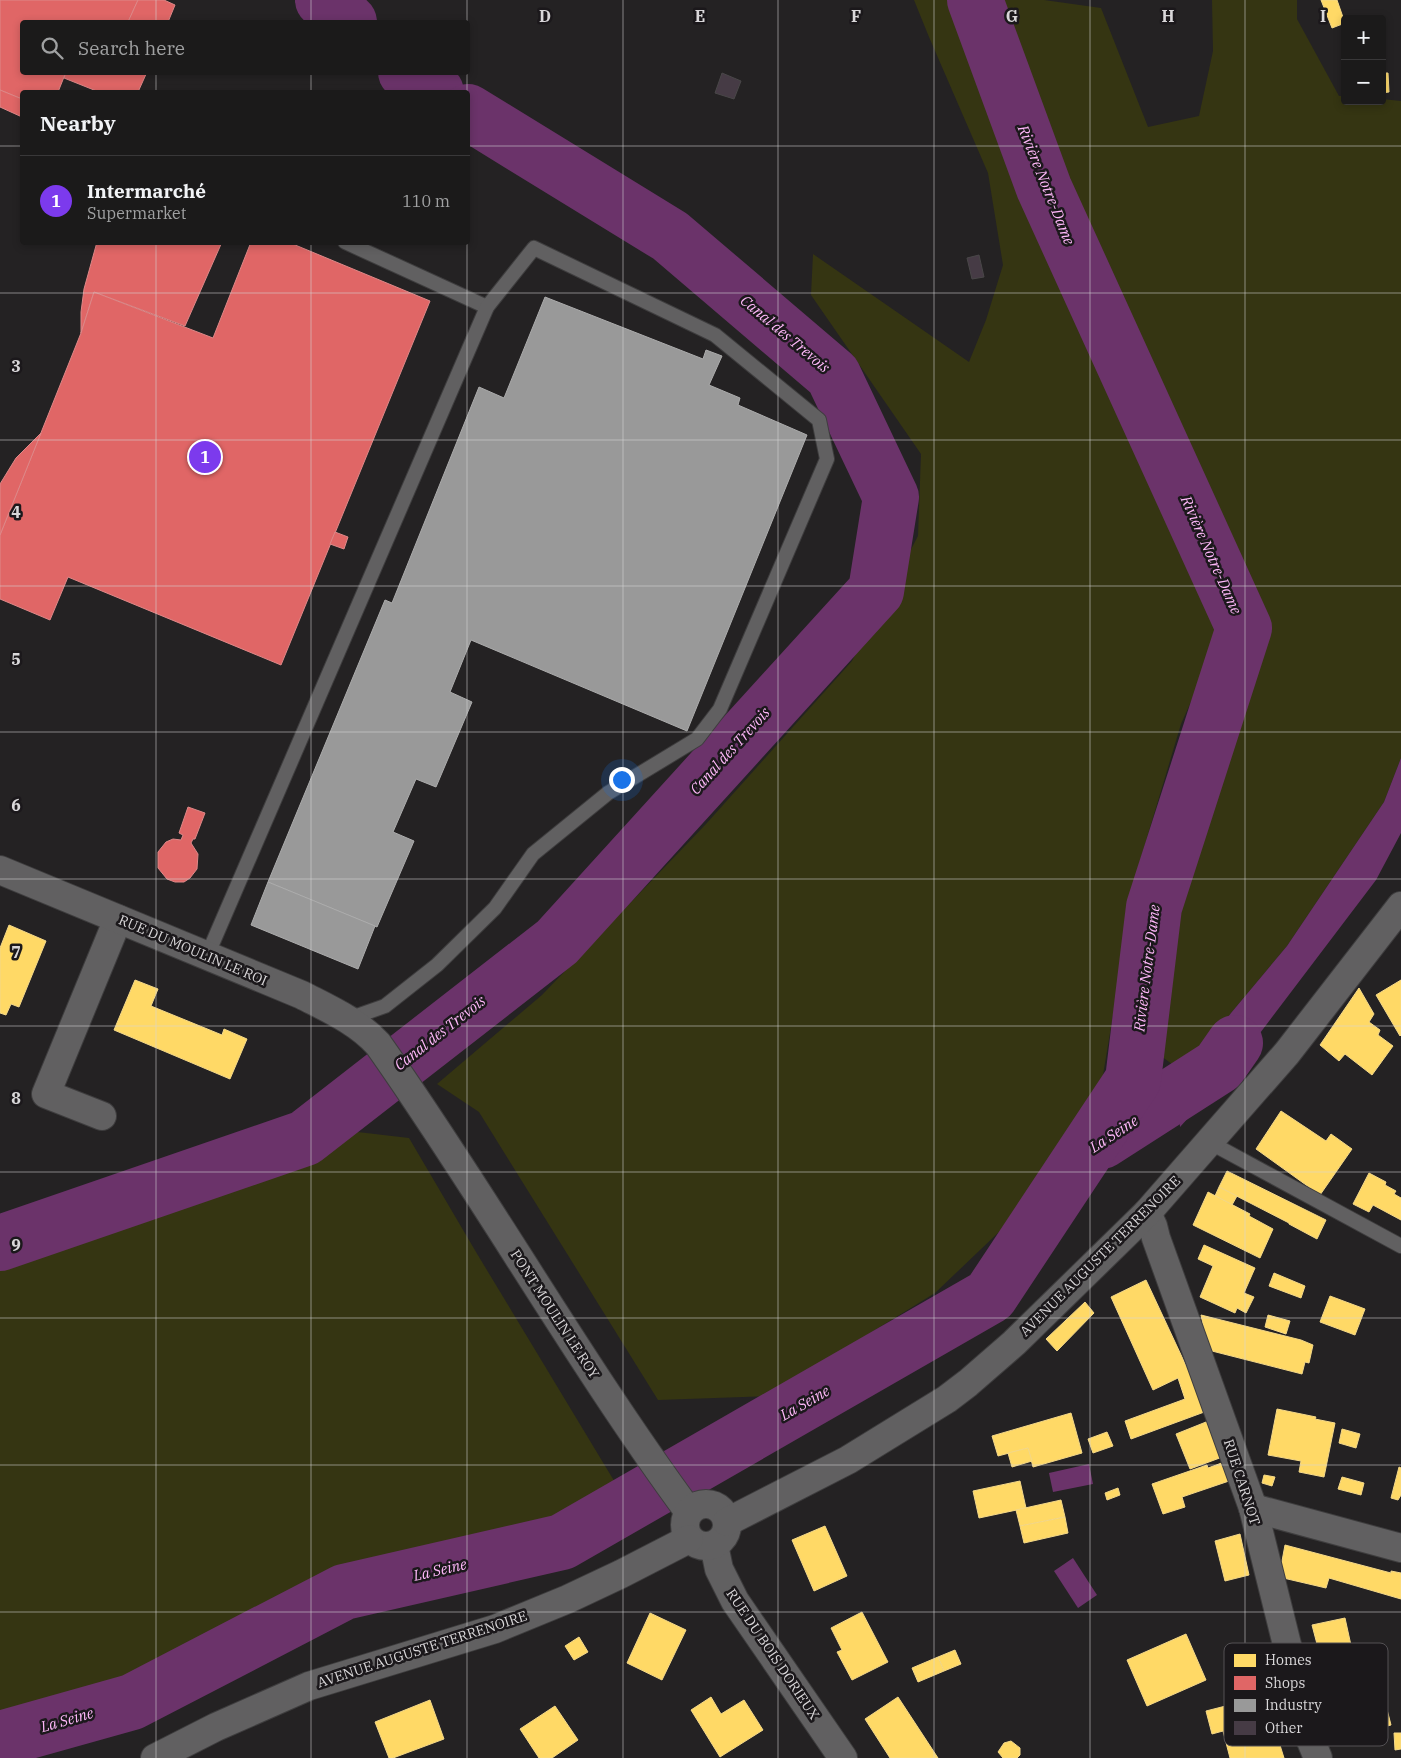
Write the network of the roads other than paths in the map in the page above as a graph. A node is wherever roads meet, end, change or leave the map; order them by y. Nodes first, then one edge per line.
1 (352, 245) edge
2 (487, 307) junction
3 (0, 870) edge
4 (1401, 906) edge
5 (118, 919) junction
6 (207, 956) junction
7 (348, 1019) junction
8 (378, 1044) joint
9 (102, 1116) dead end
10 (1209, 1142) junction
11 (1147, 1212) junction
12 (1401, 1246) edge
13 (1253, 1508) junction
14 (698, 1522) junction
15 (1401, 1548) edge
16 (1287, 1643) edge
17 (1313, 1746) edge
18 (160, 1757) edge
19 (843, 1758) edge
20 (1318, 1758) edge

1 - 2 lane
2 - 6 lane
2 - 7 lane
3 - 5 street, RUE DU MOULIN LE ROI
4 - 10 street, AVENUE AUGUSTE TERRENOIRE
5 - 6 street, RUE DU MOULIN LE ROI
5 - 9 street
6 - 7 street, RUE DU MOULIN LE ROI
7 - 8 street, RUE DU MOULIN LE ROI
8 - 14 street, PONT MOULIN LE ROY
10 - 11 street, AVENUE AUGUSTE TERRENOIRE
10 - 12 lane
11 - 13 street, RUE CARNOT
11 - 14 street, AVENUE AUGUSTE TERRENOIRE
13 - 15 street
13 - 16 street, RUE CARNOT
14 - 18 street, AVENUE AUGUSTE TERRENOIRE
14 - 19 street, RUE DU BOIS DORIEUX
17 - 20 street, RUE CARNOT

